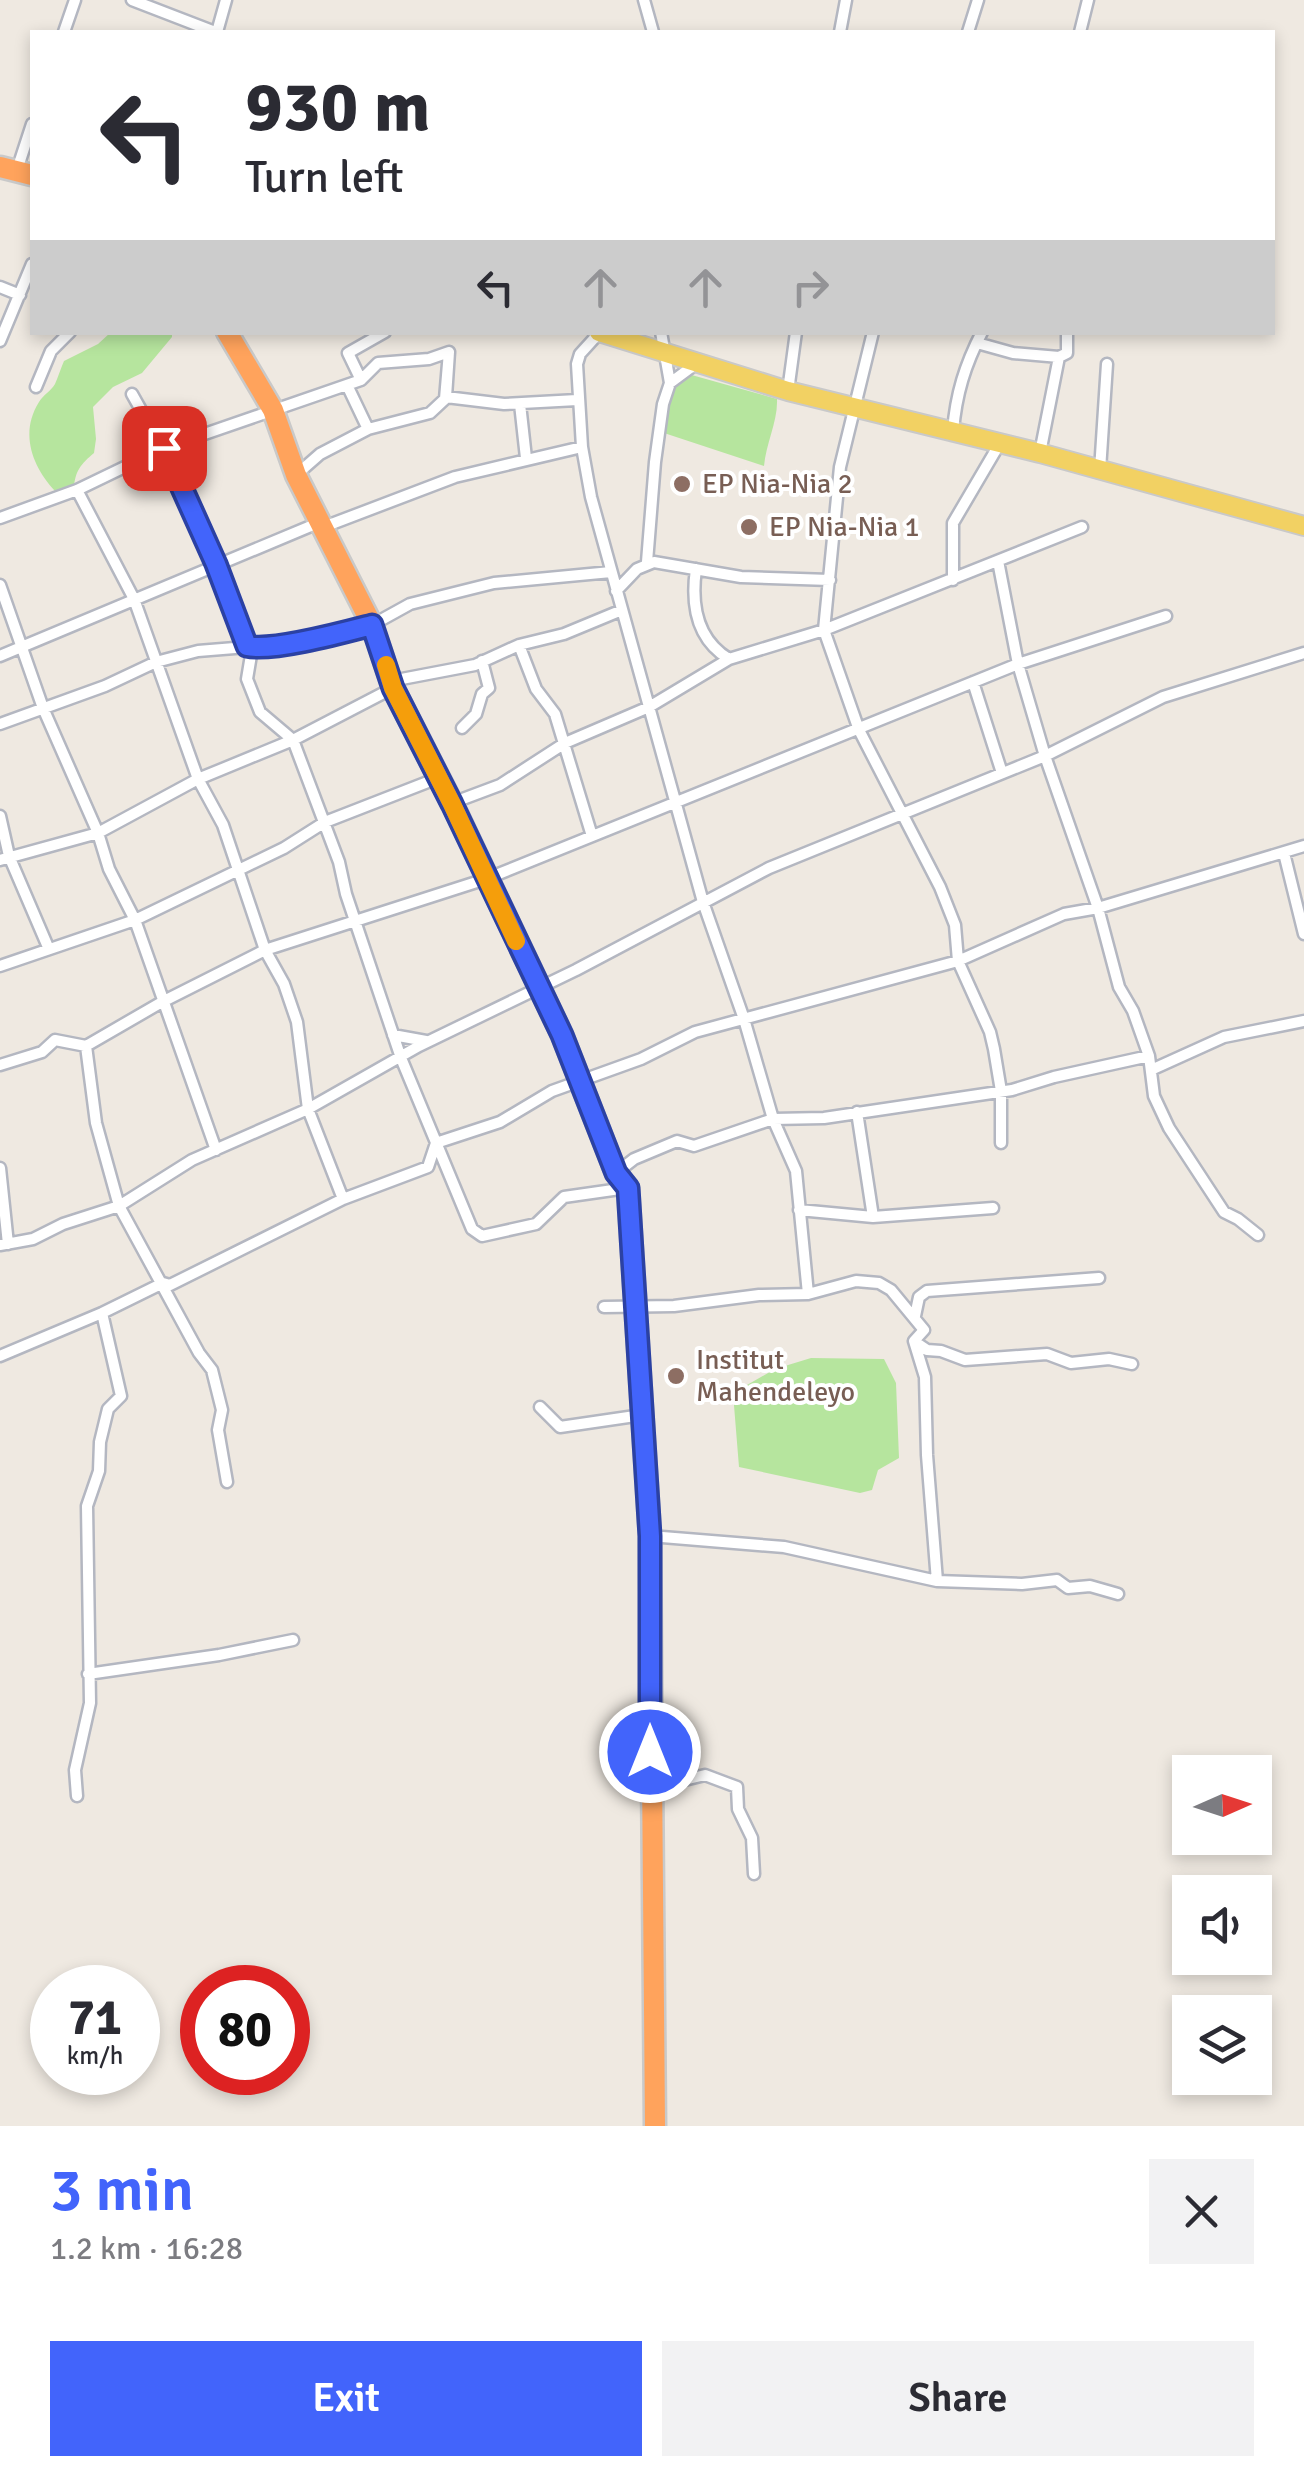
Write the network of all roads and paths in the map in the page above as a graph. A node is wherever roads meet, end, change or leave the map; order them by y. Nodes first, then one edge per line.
1 (75, 0) edge
2 (132, 0) edge
3 (226, 0) edge
4 (644, 0) edge
5 (846, 0) edge
6 (978, 0) edge
7 (1088, 0) edge
8 (155, 4) edge
9 (65, 30) edge
10 (212, 30) edge
11 (217, 30) edge
12 (652, 30) edge
13 (840, 30) edge
14 (969, 30) edge
15 (1080, 30) edge
16 (30, 130) edge
17 (16, 171) edge
18 (30, 269) edge
19 (0, 287) edge
20 (20, 295) junction
21 (67, 335) edge
22 (228, 335) edge
23 (380, 335) edge
24 (597, 335) edge
25 (606, 335) edge
26 (661, 335) edge
27 (796, 335) edge
28 (872, 335) edge
29 (1067, 335) edge
30 (979, 338) edge
31 (0, 341) edge
32 (450, 352) junction
33 (663, 352) junction
34 (1059, 357) junction
35 (697, 363) junction
36 (1107, 364) dead end
37 (361, 380) junction
38 (670, 383) junction
39 (348, 385) junction
40 (36, 387) dead end
41 (788, 392) junction
42 (132, 394) dead end
43 (577, 400) junction
44 (520, 404) junction
45 (854, 407) junction
46 (273, 410) junction
47 (368, 430) junction
48 (953, 431) junction
49 (1000, 444) junction
50 (582, 447) junction
51 (164, 448) junction
52 (1040, 454) junction
53 (526, 458) junction
54 (1100, 470) junction
55 (296, 476) junction
56 (76, 490) junction
57 (0, 518) edge
58 (319, 526) junction
59 (1304, 526) edge
60 (1082, 527) dead end
61 (998, 561) junction
62 (647, 562) junction
63 (216, 564) junction
64 (696, 569) junction
65 (611, 572) junction
66 (830, 580) junction
67 (954, 580) junction
68 (0, 585) edge
69 (616, 591) junction
70 (134, 599) junction
71 (622, 610) junction
72 (1166, 616) dead end
73 (372, 625) junction
74 (824, 630) junction
75 (519, 646) junction
76 (250, 648) junction
77 (20, 650) junction
78 (1304, 653) edge
79 (0, 656) edge
80 (730, 658) junction
81 (482, 661) junction
82 (156, 662) junction
83 (1018, 664) junction
84 (974, 682) junction
85 (392, 684) junction
86 (649, 707) junction
87 (42, 708) junction
88 (0, 724) edge
89 (462, 728) dead end
90 (859, 730) junction
91 (293, 740) junction
92 (565, 743) junction
93 (1045, 756) junction
94 (1002, 773) junction
95 (438, 778) junction
96 (198, 779) junction
97 (452, 804) junction
98 (675, 804) junction
99 (904, 812) junction
100 (0, 816) edge
101 (325, 822) junction
102 (98, 833) junction
103 (592, 836) junction
104 (1304, 846) edge
105 (1284, 853) junction
106 (5, 858) edge
107 (238, 871) junction
108 (486, 879) junction
109 (703, 902) junction
110 (1098, 908) junction
111 (135, 920) junction
112 (357, 922) junction
113 (1304, 934) edge
114 (48, 947) junction
115 (265, 950) junction
116 (958, 961) junction
117 (0, 966) edge
118 (538, 986) junction
119 (162, 1002) junction
120 (744, 1019) junction
121 (1304, 1021) edge
122 (393, 1035) junction
123 (431, 1042) junction
124 (86, 1046) junction
125 (1149, 1056) junction
126 (401, 1058) junction
127 (0, 1065) edge
128 (1150, 1070) junction
129 (580, 1082) junction
130 (1000, 1092) junction
131 (308, 1109) junction
132 (857, 1112) junction
133 (773, 1118) junction
134 (436, 1143) junction
135 (1001, 1143) dead end
136 (216, 1150) junction
137 (0, 1168) edge
138 (622, 1180) junction
139 (343, 1199) junction
140 (119, 1206) junction
141 (993, 1208) dead end
142 (799, 1210) junction
143 (872, 1217) junction
144 (1258, 1236) dead end
145 (4, 1245) edge
146 (1099, 1278) dead end
147 (163, 1283) junction
148 (808, 1294) junction
149 (638, 1306) junction
150 (604, 1307) dead end
151 (102, 1314) junction
152 (915, 1316) junction
153 (914, 1342) junction
154 (0, 1356) edge
155 (1132, 1364) dead end
156 (540, 1407) dead end
157 (642, 1415) junction
158 (227, 1482) dead end
159 (650, 1536) junction
160 (937, 1581) junction
161 (1118, 1594) dead end
162 (293, 1640) dead end
163 (88, 1674) junction
164 (650, 1788) junction
165 (77, 1796) dead end
166 (754, 1874) dead end
167 (655, 2126) edge

1 - 9 street
2 - 8 street
3 - 11 street
4 - 12 street
5 - 13 street
6 - 14 street
7 - 15 street
8 - 10 street
16 - 17 street
18 - 20 street
19 - 20 street
20 - 31 street
21 - 40 street
22 - 46 highway
23 - 37 street
24 - 43 street
25 - 33 main road
26 - 33 street
27 - 41 street
28 - 45 street
29 - 34 street
30 - 34 street
30 - 48 street
32 - 37 street
32 - 44 street
32 - 47 street
33 - 35 main road
33 - 38 street
34 - 52 street
35 - 38 street
35 - 41 main road
36 - 54 street
37 - 39 street
38 - 62 street
39 - 46 street
39 - 47 street
41 - 45 main road
42 - 51 street
43 - 44 street
43 - 50 street
44 - 53 street
45 - 48 main road
45 - 66 street
46 - 51 street
46 - 55 highway
47 - 55 street
48 - 49 main road
49 - 52 main road
49 - 67 street
50 - 53 street
50 - 65 street
51 - 56 street
51 - 63 street
52 - 54 main road
53 - 58 street
54 - 59 main road
55 - 58 highway
56 - 57 street
56 - 70 street
58 - 63 street
58 - 73 highway
60 - 61 street
61 - 67 street
61 - 83 street
62 - 64 street
62 - 69 street
63 - 70 street
63 - 76 street
64 - 66 street
64 - 80 street
65 - 69 street
65 - 73 street
66 - 74 street
67 - 74 street
68 - 77 street
69 - 71 street
70 - 77 street
70 - 82 street
71 - 75 street
71 - 86 street
72 - 83 street
73 - 76 street
73 - 85 highway
74 - 80 street
74 - 90 street
75 - 81 street
75 - 92 street
76 - 82 street
76 - 91 street
77 - 79 street
77 - 87 street
78 - 93 street
80 - 86 street
81 - 85 street
81 - 89 street
82 - 87 street
82 - 96 street
83 - 84 street
83 - 93 street
84 - 90 street
84 - 94 street
85 - 91 street
85 - 95 highway
86 - 92 street
86 - 98 street
87 - 88 street
87 - 102 street
90 - 98 street
90 - 99 street
91 - 96 street
91 - 101 street
92 - 97 street
92 - 103 street
93 - 94 street
93 - 110 street
94 - 99 street
95 - 97 highway
95 - 101 street
96 - 102 street
96 - 107 street
97 - 108 highway
98 - 103 street
98 - 109 street
99 - 109 street
99 - 116 street
100 - 106 street
101 - 107 street
101 - 112 street
102 - 106 street
102 - 111 street
103 - 108 street
104 - 105 street
105 - 110 street
105 - 113 street
106 - 114 street
107 - 111 street
107 - 115 street
108 - 112 street
108 - 118 highway
109 - 118 street
109 - 120 street
110 - 116 street
110 - 125 street
111 - 114 street
111 - 119 street
112 - 115 street
112 - 122 street
114 - 117 street
115 - 119 street
115 - 131 street
116 - 120 street
116 - 130 street
118 - 123 street
118 - 129 highway
119 - 124 street
119 - 136 street
120 - 129 street
120 - 133 street
121 - 128 street
122 - 123 street
122 - 126 street
123 - 126 street
124 - 127 street
124 - 140 street
125 - 128 street
125 - 130 street
126 - 131 street
126 - 134 street
128 - 144 street
129 - 134 street
129 - 138 highway
130 - 132 street
130 - 135 street
131 - 136 street
131 - 139 street
132 - 133 street
132 - 143 street
133 - 138 street
133 - 142 street
134 - 138 street
134 - 139 street
136 - 140 street
137 - 145 street
138 - 149 highway
139 - 147 street
140 - 145 street
140 - 147 street
141 - 143 street
142 - 143 street
142 - 148 street
146 - 152 street
147 - 151 street
147 - 158 street
148 - 149 street
148 - 152 street
149 - 150 street
149 - 157 highway
151 - 154 street
151 - 163 street
152 - 153 street
153 - 155 street
153 - 160 street
156 - 157 street
157 - 159 highway
159 - 160 street
159 - 164 highway
160 - 161 street
162 - 163 street
163 - 165 street
164 - 166 street
164 - 167 highway

